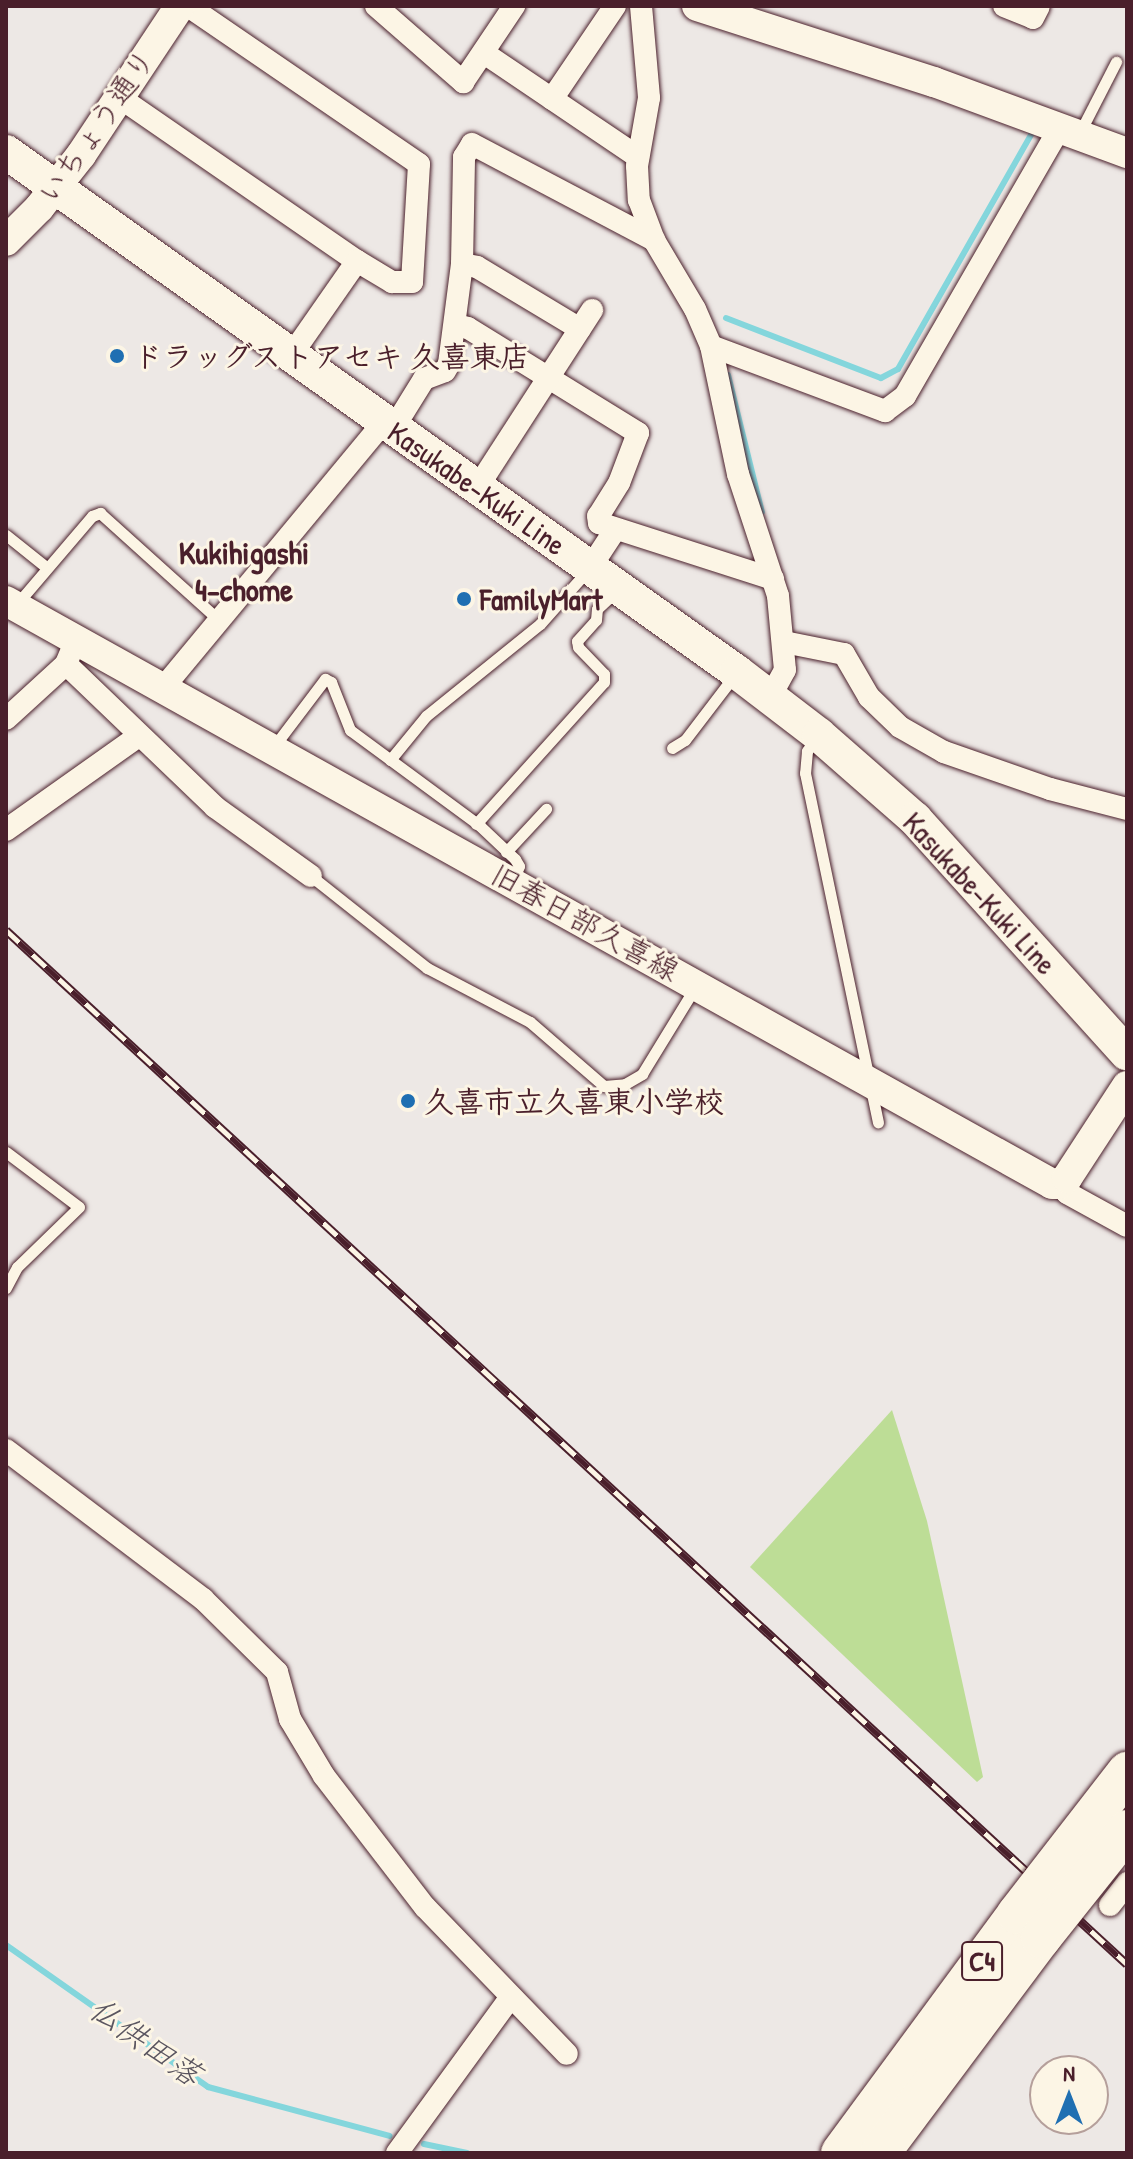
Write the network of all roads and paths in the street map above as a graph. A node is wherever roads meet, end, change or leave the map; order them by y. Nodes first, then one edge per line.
1 (180, 6) edge
2 (188, 6) edge
3 (376, 6) edge
4 (514, 6) edge
5 (615, 6) edge
6 (641, 6) edge
7 (697, 6) edge
8 (1004, 6) edge
9 (1039, 6) edge
10 (401, 14) edge
11 (484, 53) junction
12 (1116, 62) dead end
13 (119, 97) junction
14 (552, 99) junction
15 (1069, 132) junction
16 (6, 152) edge
17 (1127, 153) edge
18 (638, 157) junction
19 (56, 188) junction
20 (654, 240) junction
21 (6, 241) edge
22 (357, 261) junction
23 (462, 264) junction
24 (456, 325) junction
25 (711, 346) junction
26 (290, 357) junction
27 (550, 380) junction
28 (388, 425) junction
29 (477, 488) junction
30 (615, 530) junction
31 (6, 535) edge
32 (46, 567) junction
33 (590, 568) junction
34 (773, 579) junction
35 (619, 588) junction
36 (11, 603) edge
37 (219, 620) junction
38 (784, 642) junction
39 (71, 652) junction
40 (737, 672) junction
41 (163, 688) junction
42 (770, 697) junction
43 (6, 719) edge
44 (819, 735) junction
45 (139, 736) junction
46 (672, 748) dead end
47 (272, 749) junction
48 (390, 760) junction
49 (546, 809) dead end
50 (1127, 809) edge
51 (476, 824) junction
52 (6, 830) edge
53 (506, 852) junction
54 (311, 876) joint
55 (512, 882) junction
56 (697, 985) junction
57 (1127, 1054) edge
58 (869, 1082) junction
59 (1127, 1086) edge
60 (878, 1122) dead end
61 (6, 1152) edge
62 (1060, 1184) junction
63 (1127, 1226) edge
64 (6, 1259) edge
65 (17, 1267) junction
66 (6, 1288) edge
67 (6, 1450) edge
68 (1127, 1772) edge
69 (1127, 1830) edge
70 (1127, 1883) edge
71 (1110, 1905) dead end
72 (510, 1998) junction
73 (567, 2054) dead end
74 (397, 2153) edge
75 (841, 2153) edge
76 (880, 2153) edge

1 - 13 street, いちょう通り
2 - 22 street
3 - 10 street
4 - 11 street
5 - 14 street
6 - 18 street
7 - 15 street
8 - 9 street
10 - 11 street
11 - 14 street
12 - 15 lane
13 - 19 street, いちょう通り
13 - 22 street
14 - 18 street
15 - 17 street
15 - 25 street
16 - 19 main road, Kasukabe-Kuki Line
18 - 20 street
19 - 21 street, いちょう通り
19 - 26 main road, Kasukabe-Kuki Line
20 - 23 street
20 - 25 street
22 - 26 street
23 - 24 street
23 - 27 street
24 - 27 street
24 - 28 street
25 - 34 street
26 - 28 main road, Kasukabe-Kuki Line
27 - 29 street
27 - 30 street
28 - 29 main road, Kasukabe-Kuki Line
28 - 37 street
29 - 33 main road, Kasukabe-Kuki Line
30 - 33 street
30 - 34 street
31 - 32 lane
32 - 36 lane
32 - 37 lane
33 - 35 main road, Kasukabe-Kuki Line
33 - 48 lane
34 - 38 street
35 - 40 main road, Kasukabe-Kuki Line
35 - 51 lane
36 - 39 street, 旧春日部久喜線
37 - 41 street
38 - 42 street
38 - 50 street
39 - 41 street, 旧春日部久喜線
39 - 43 street
39 - 45 street
40 - 42 main road, Kasukabe-Kuki Line
40 - 46 lane
41 - 47 street, 旧春日部久喜線
42 - 44 main road, Kasukabe-Kuki Line
44 - 57 main road, Kasukabe-Kuki Line
44 - 58 lane
45 - 52 street
45 - 54 street
47 - 48 lane
47 - 55 street, 旧春日部久喜線
48 - 51 lane
49 - 53 lane
51 - 53 lane
53 - 55 lane
54 - 56 lane
55 - 56 street, 旧春日部久喜線
56 - 58 street, 旧春日部久喜線
58 - 60 lane
58 - 62 street, 旧春日部久喜線
59 - 62 street
61 - 65 lane
62 - 63 street
64 - 65 lane
65 - 66 lane
67 - 72 street
68 - 75 highway, C4, bridge
69 - 76 highway, C4, bridge
70 - 71 street
72 - 73 street
72 - 74 street

